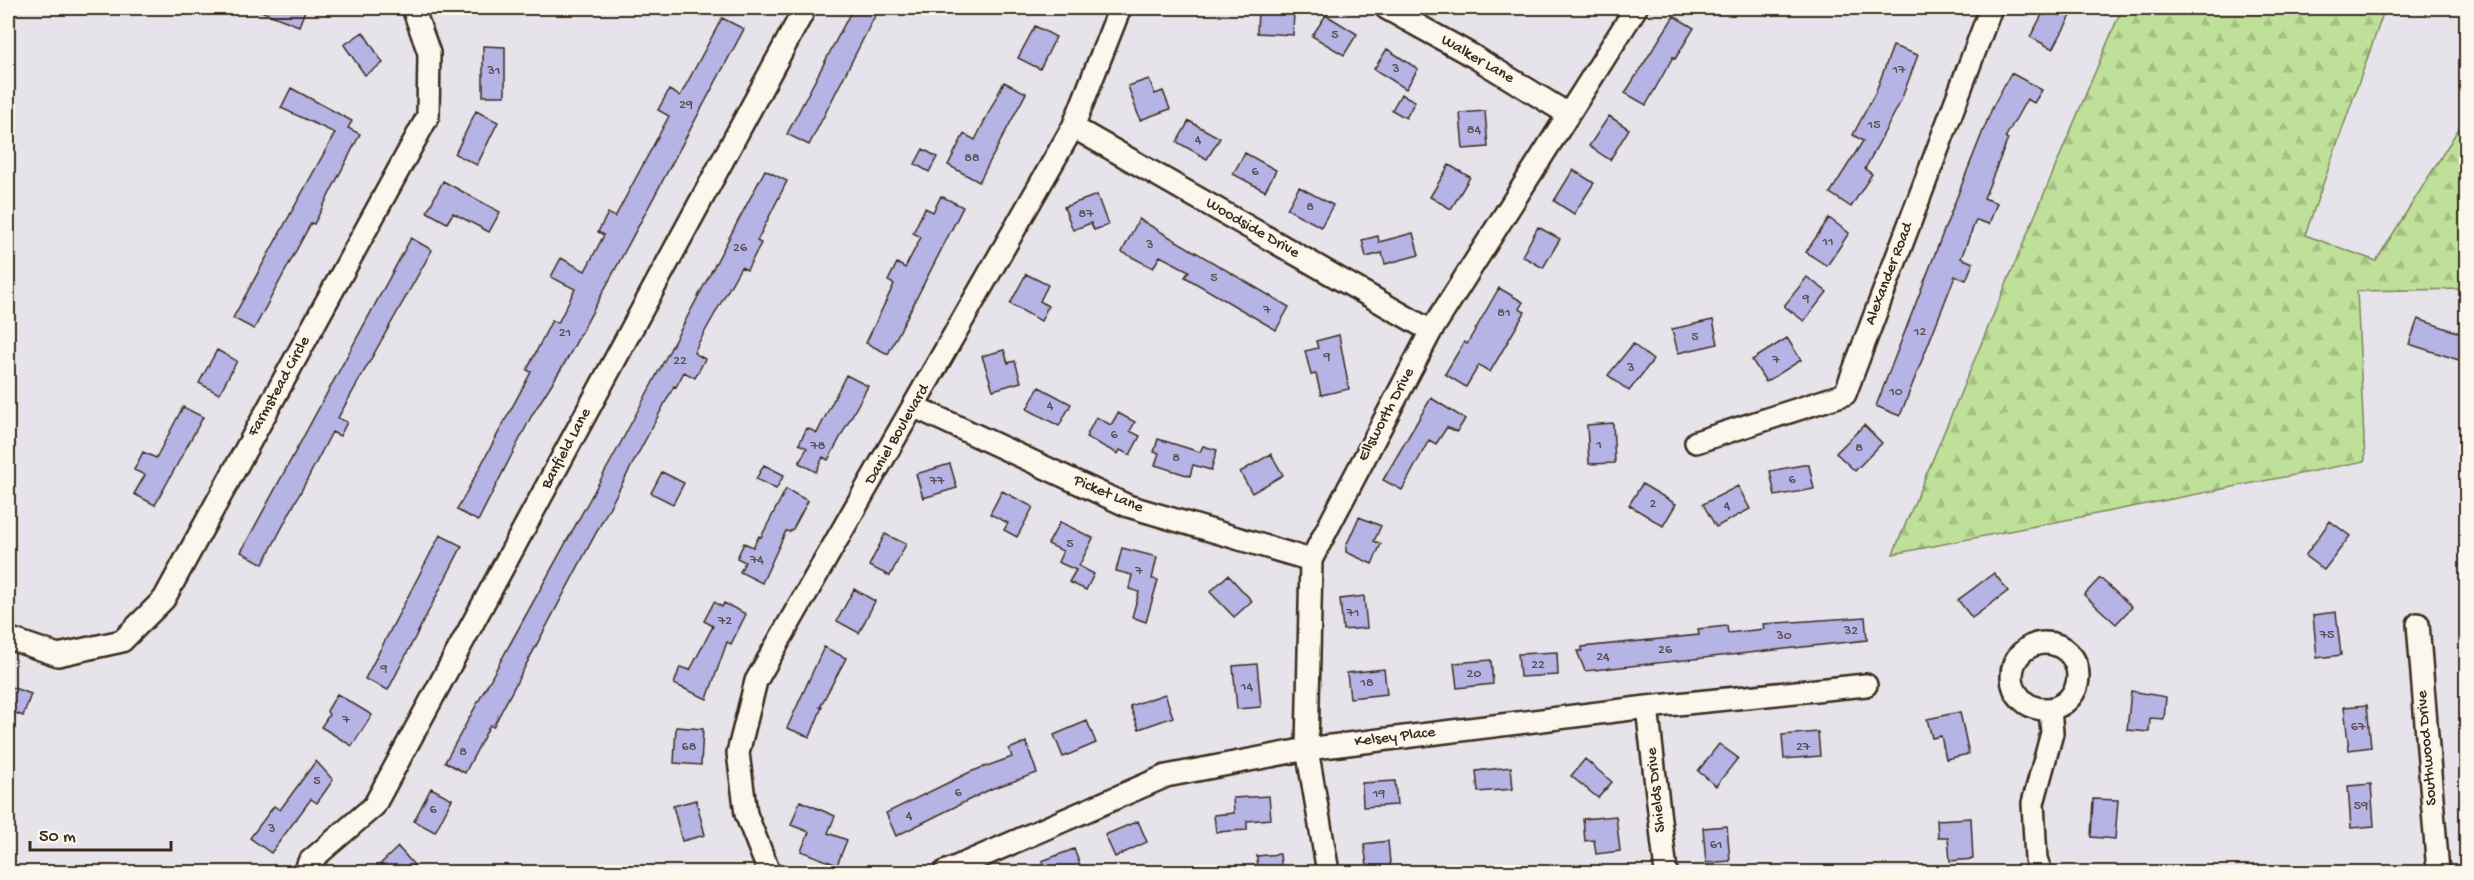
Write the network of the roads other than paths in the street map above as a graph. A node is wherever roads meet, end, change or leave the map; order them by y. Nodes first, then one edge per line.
1 (413, 8) edge
2 (805, 8) edge
3 (1120, 8) edge
4 (1386, 8) edge
5 (1636, 8) edge
6 (1991, 8) edge
7 (1568, 114) junction
8 (1074, 127) junction
9 (1431, 332) junction
10 (915, 406) junction
11 (1696, 442) dead end
12 (1311, 561) junction
13 (2418, 624) dead end
14 (8, 638) edge
15 (1866, 685) dead end
16 (1647, 707) junction
17 (2050, 709) dead end
18 (1307, 749) junction
19 (305, 873) edge
20 (769, 873) edge
21 (945, 873) edge
22 (1328, 873) edge
23 (1666, 873) edge
24 (2041, 873) edge
25 (2438, 873) edge

1 - 14 street, Farmstead Circle
2 - 19 street, Banfield Lane
3 - 8 street, Daniel Boulevard
4 - 7 street, Walker Lane
5 - 7 street, Ellsworth Drive
6 - 11 street, Alexander Road
7 - 9 street, Ellsworth Drive
8 - 9 street, Woodside Drive
8 - 10 street, Daniel Boulevard
9 - 12 street, Ellsworth Drive
10 - 12 street, Picket Lane
10 - 20 street, Daniel Boulevard
12 - 18 street, Ellsworth Drive
13 - 25 street, Southwood Drive
15 - 16 street, Kelsey Place
16 - 18 street, Kelsey Place
16 - 23 street, Shields Drive
17 - 24 street
18 - 21 street, Kelsey Place
18 - 22 street, Ellsworth Drive

